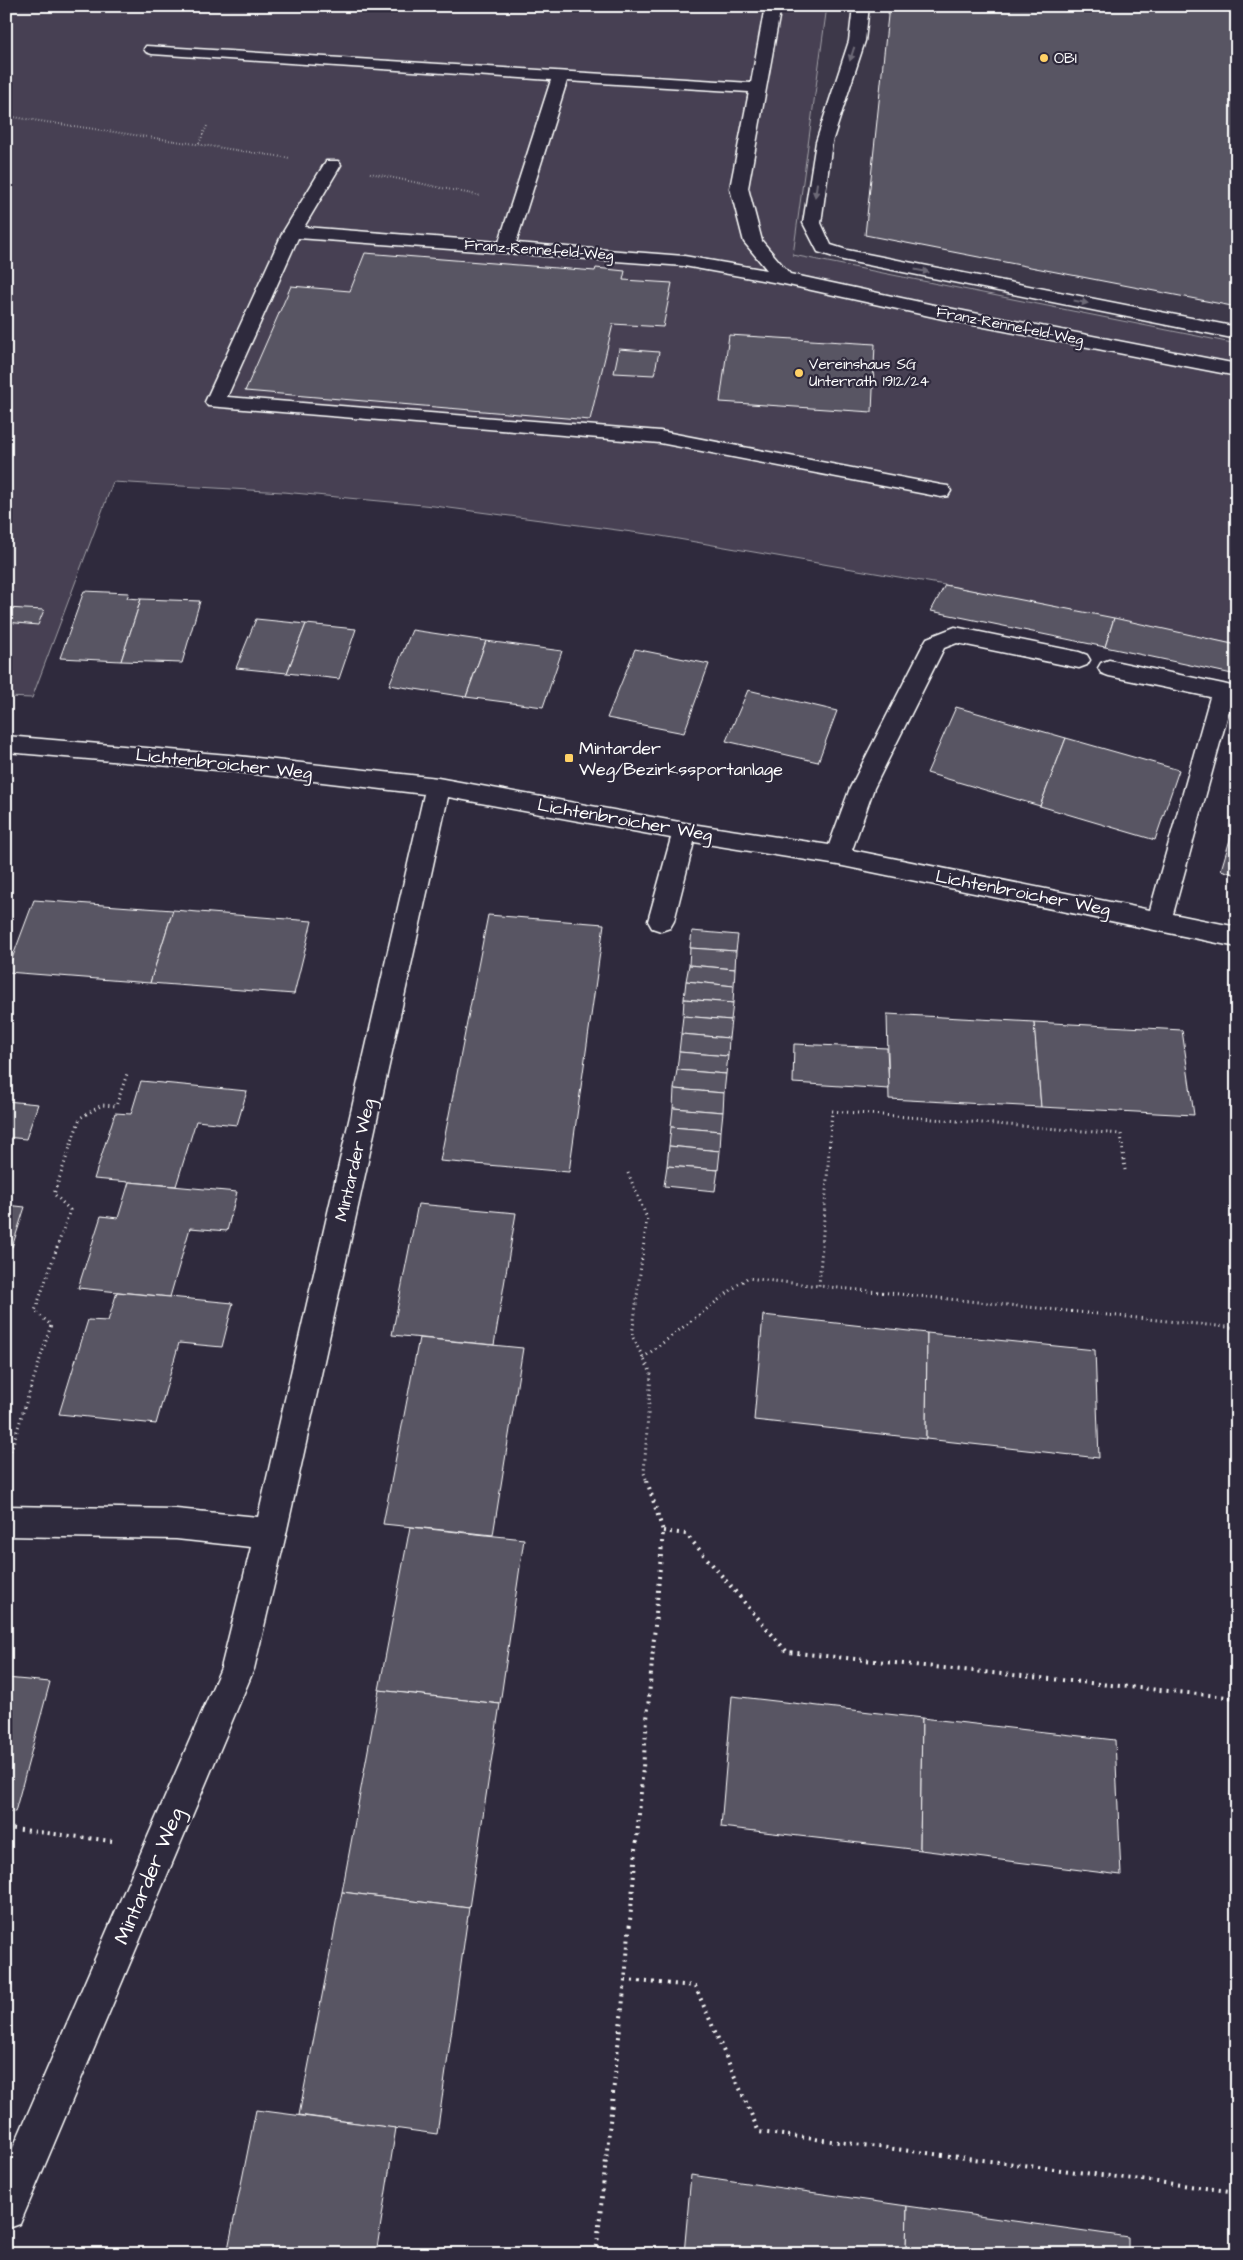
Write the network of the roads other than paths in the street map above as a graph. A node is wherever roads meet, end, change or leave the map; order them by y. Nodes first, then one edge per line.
1 (773, 6) edge
2 (862, 6) edge
3 (152, 49) dead end
4 (560, 76) junction
5 (758, 88) junction
6 (332, 165) road end
7 (292, 232) junction
8 (506, 247) junction
9 (784, 278) junction
10 (1237, 333) edge
11 (1237, 370) edge
12 (941, 490) dead end
13 (1079, 660) dead end
14 (1109, 668) dead end
15 (6, 744) edge
16 (438, 787) junction
17 (685, 832) junction
18 (838, 856) junction
19 (661, 921) dead end
20 (1159, 921) junction
21 (1237, 937) edge
22 (6, 1521) edge
23 (270, 1534) junction
24 (6, 2210) edge

1 - 5 street
2 -> 10 street
3 - 4 street
4 - 5 street
4 - 8 street
5 - 9 street
6 - 7 street
7 - 8 street, Franz-Rennefeld-Weg
7 - 12 street
8 - 9 street, Franz-Rennefeld-Weg
9 - 11 street, Franz-Rennefeld-Weg
13 - 18 street
14 - 20 street
15 - 16 street, Lichtenbroicher Weg
16 - 17 street, Lichtenbroicher Weg
16 - 23 street, Mintarder Weg
17 - 18 street, Lichtenbroicher Weg
17 - 19 street
18 - 20 street, Lichtenbroicher Weg
20 - 21 street, Lichtenbroicher Weg
22 - 23 street
23 - 24 street, Mintarder Weg

